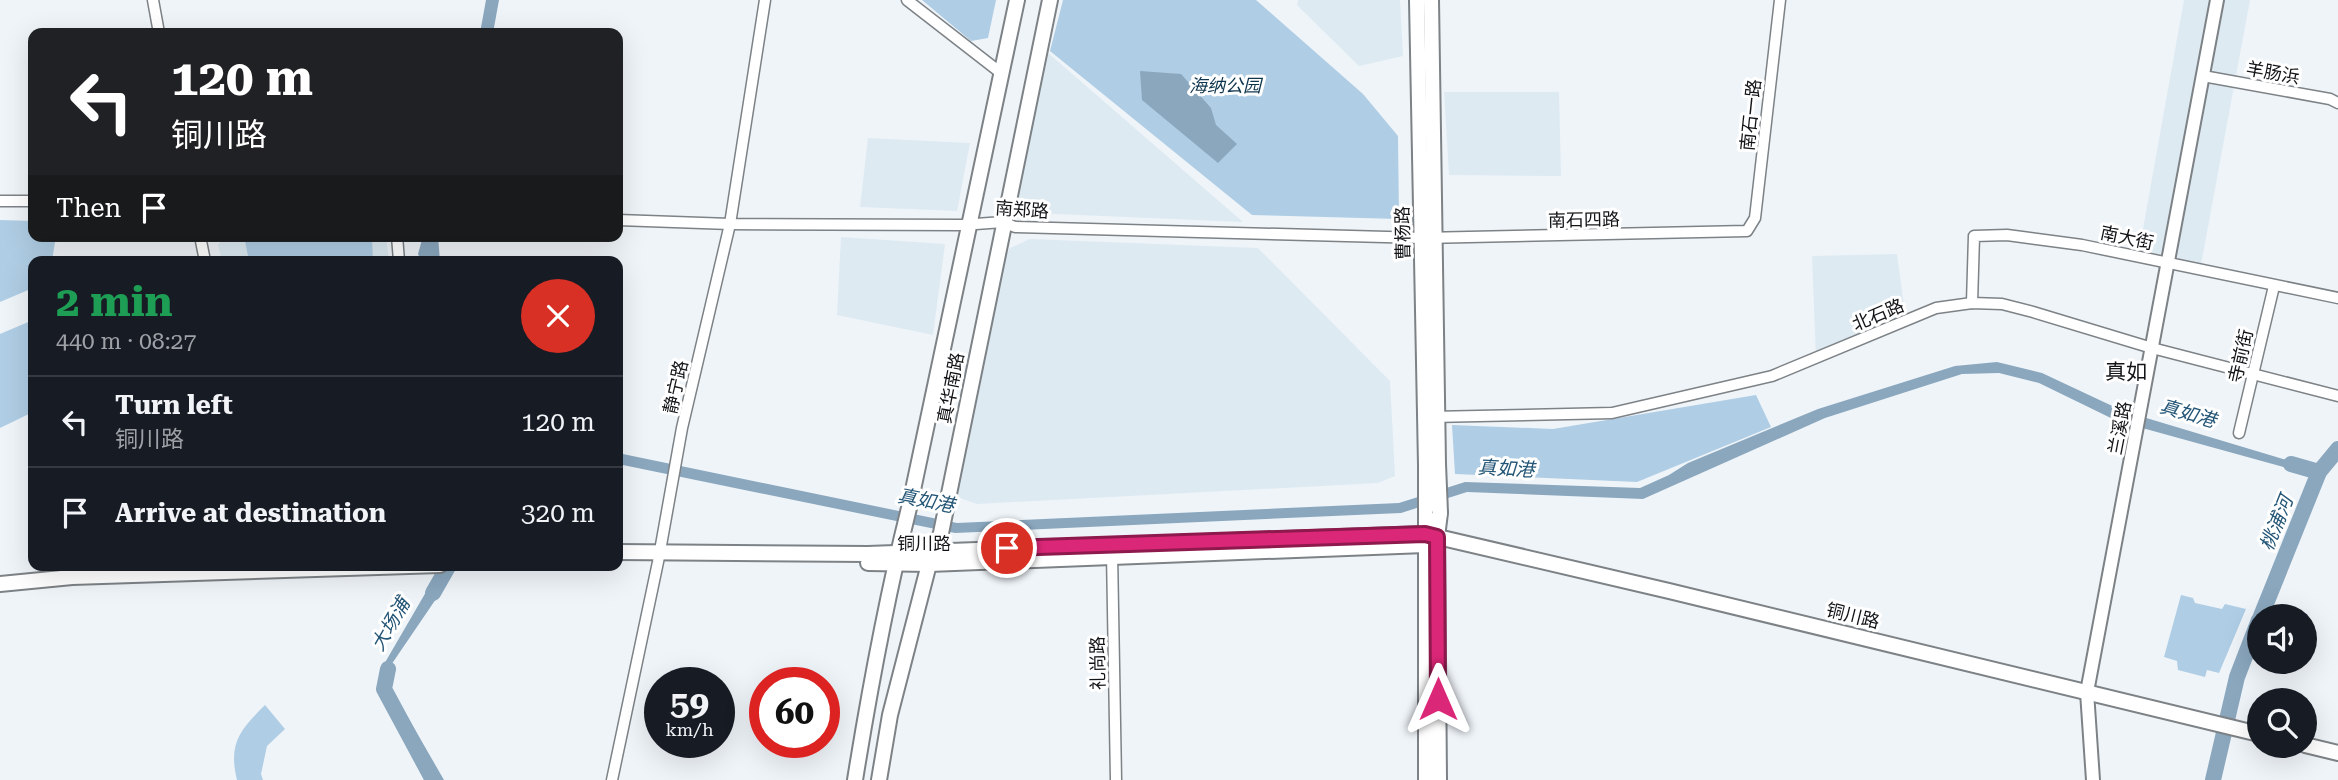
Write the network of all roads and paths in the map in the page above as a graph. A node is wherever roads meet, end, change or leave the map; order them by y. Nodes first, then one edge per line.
1 (153, 0) edge
2 (765, 0) edge
3 (907, 0) edge
4 (1017, 0) edge
5 (1050, 0) edge
6 (1417, 0) edge
7 (1431, 0) edge
8 (1780, 0) edge
9 (2217, 0) edge
10 (158, 28) edge
11 (1001, 73) junction
12 (2203, 76) junction
13 (2338, 103) edge
14 (0, 201) edge
15 (28, 201) edge
16 (623, 220) edge
17 (1003, 222) junction
18 (730, 223) junction
19 (969, 224) junction
20 (1747, 231) joint
21 (1428, 238) junction
22 (2168, 263) junction
23 (2274, 286) junction
24 (2338, 298) edge
25 (1972, 303) junction
26 (2152, 348) junction
27 (2253, 374) junction
28 (2338, 396) edge
29 (1431, 417) junction
30 (2239, 433) dead end
31 (1429, 539) junction
32 (1112, 551) junction
33 (623, 553) edge
34 (658, 557) junction
35 (932, 557) junction
36 (896, 558) junction
37 (623, 561) edge
38 (54, 571) edge
39 (202, 571) edge
40 (0, 577) edge
41 (0, 584) edge
42 (2087, 692) junction
43 (2247, 732) edge
44 (2317, 748) edge
45 (2338, 753) edge
46 (612, 780) edge
47 (855, 780) edge
48 (879, 780) edge
49 (1116, 780) edge
50 (1426, 780) edge
51 (1439, 780) edge
52 (2093, 780) edge

1 - 10 street
2 - 18 street, 静宁路
3 - 11 street
4 - 11 main road, 真华南路
5 - 17 main road, 真华南路
6 - 21 main road, 曹杨路
7 - 21 main road, 曹杨路
8 - 20 street, 南石一路
9 - 12 street, 兰溪路
11 - 19 main road, 真华南路
12 - 13 street, 羊肠浜
12 - 22 street, 兰溪路
14 - 15 street
16 - 18 street, 南郑路
17 - 19 street, 南郑路
17 - 21 street, 南郑路
17 - 35 main road, 真华南路
18 - 19 street, 南郑路
18 - 34 street, 静宁路
19 - 36 main road, 真华南路
20 - 21 street, 南石四路
21 - 29 main road, 曹杨路
22 - 23 street, 南大街
22 - 25 street, 南大街
22 - 26 street, 兰溪路
23 - 24 street, 南大街
23 - 27 street, 寺前街
25 - 26 street, 北石路
25 - 29 street, 北石路
26 - 27 street, 北石路
26 - 42 street, 兰溪路
27 - 28 street, 北石路
27 - 30 street, 寺前街
29 - 31 main road, 曹杨路, bridge
31 - 32 main road, 铜川路
31 - 42 main road, 铜川路
31 - 50 main road
31 - 51 main road
32 - 35 main road, 铜川路
32 - 49 street, 礼尚路
33 - 34 main road, 铜川路
34 - 36 main road, 铜川路
34 - 37 main road, 铜川路
34 - 46 street, 静宁路
35 - 36 main road, 铜川路
35 - 48 main road, 真华南路
36 - 47 main road, 真华南路
38 - 40 main road
39 - 41 main road
42 - 43 main road, 铜川路
42 - 52 street, 兰溪路
44 - 45 main road

